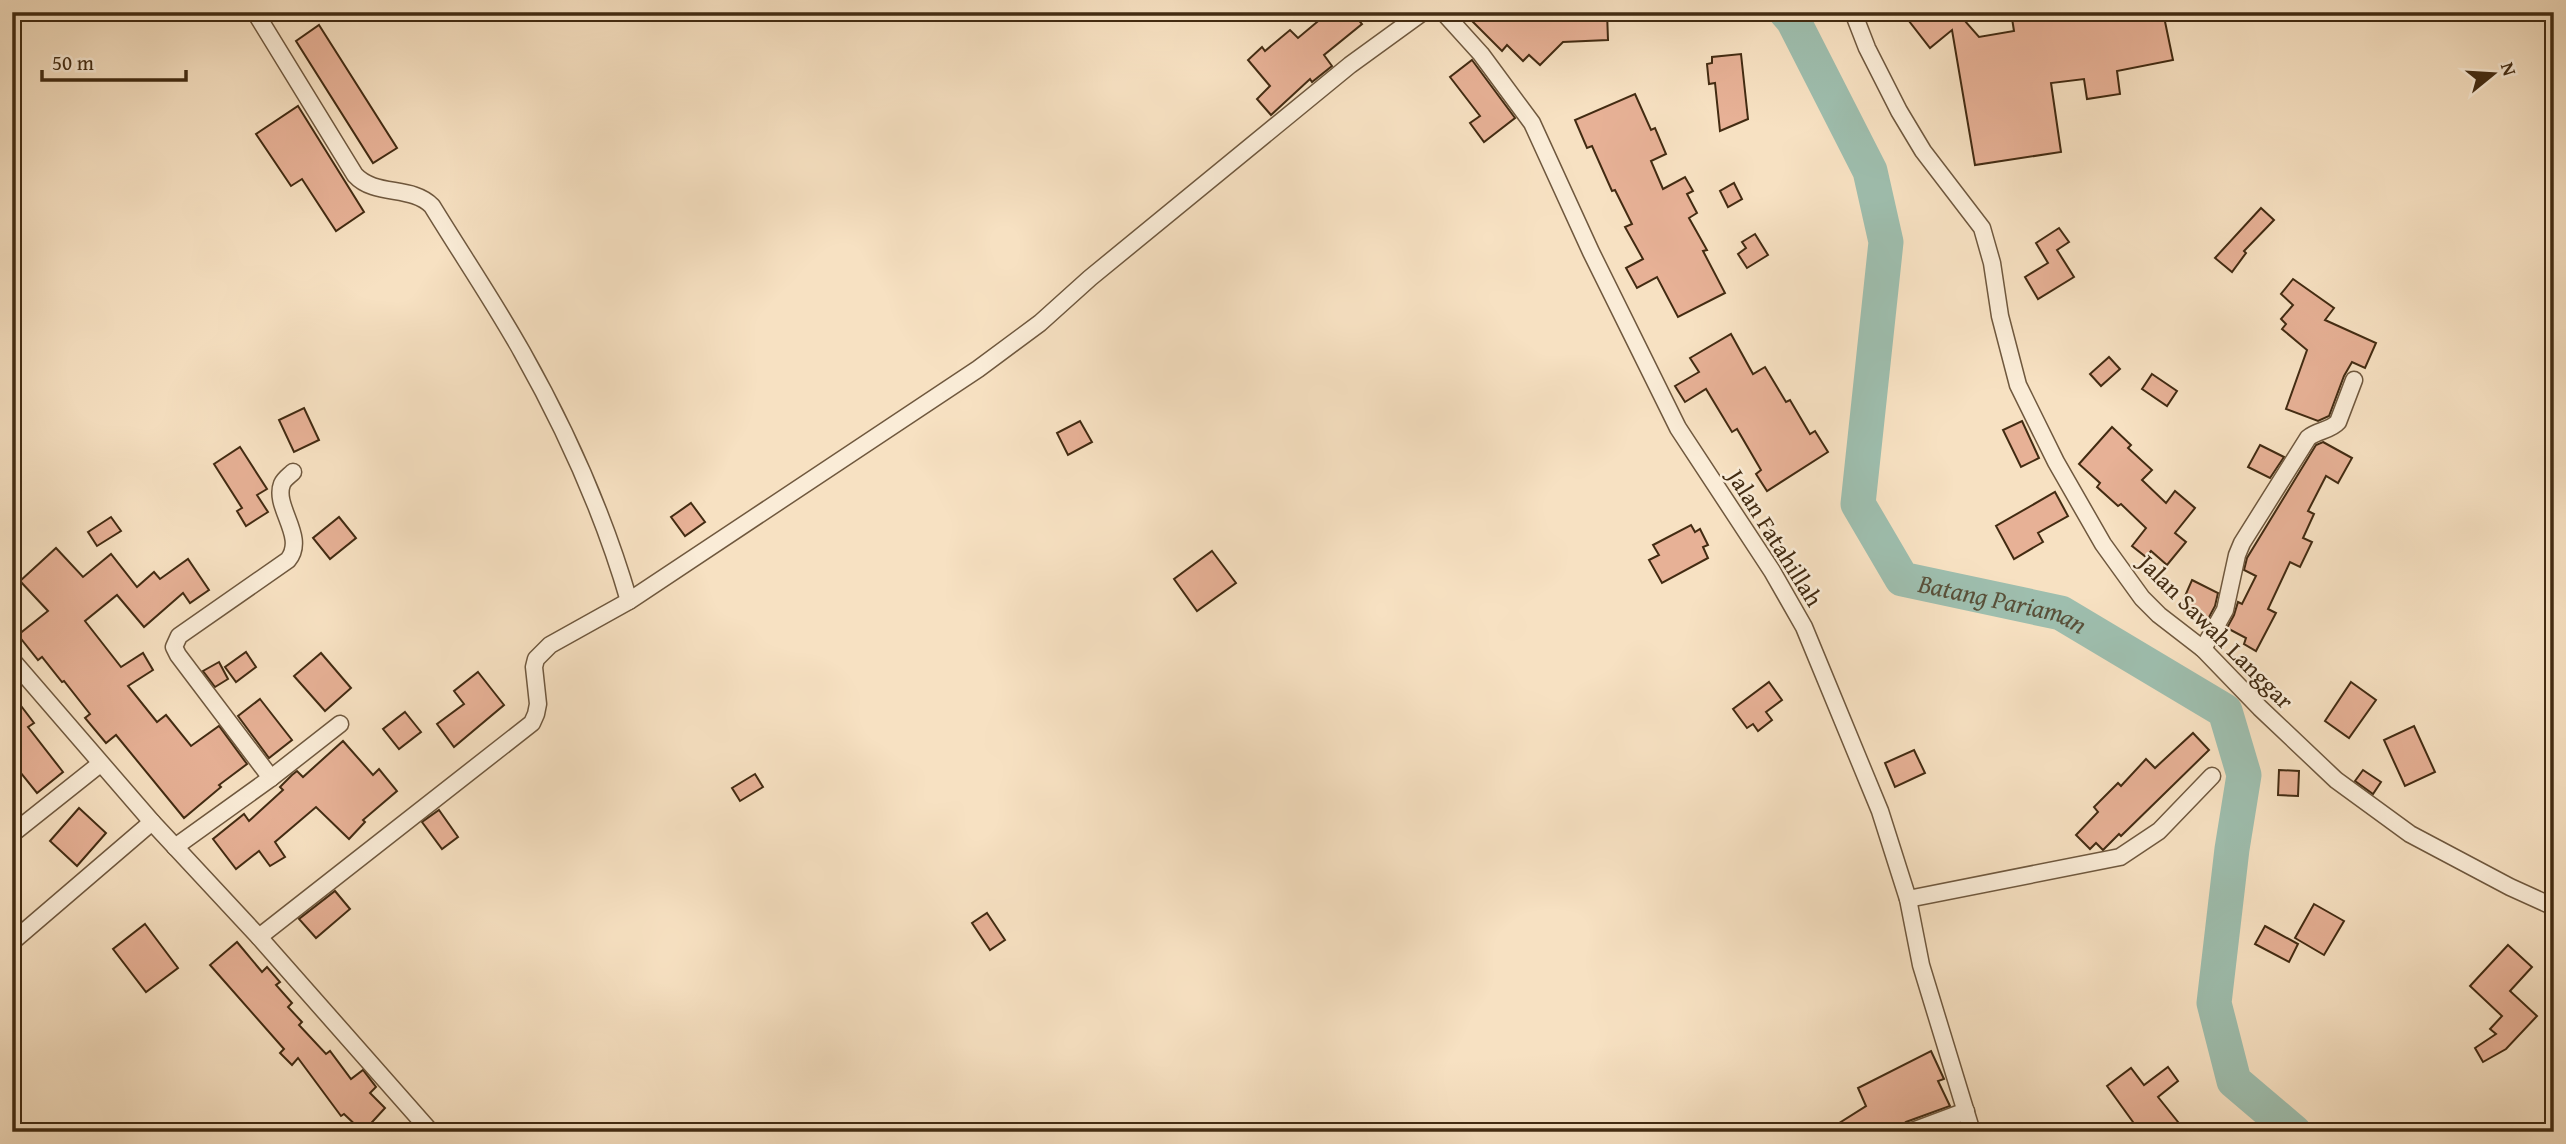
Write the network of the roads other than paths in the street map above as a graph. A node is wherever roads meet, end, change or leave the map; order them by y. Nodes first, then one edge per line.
1 (255, 12) edge
2 (1423, 12) edge
3 (1443, 12) edge
4 (1853, 12) edge
5 (2354, 380) dead end
6 (293, 472) dead end
7 (629, 601) junction
8 (2203, 649) junction
9 (12, 660) edge
10 (340, 724) dead end
11 (100, 764) junction
12 (2212, 776) dead end
13 (271, 778) junction
14 (152, 822) junction
15 (12, 834) edge
16 (175, 846) junction
17 (1908, 899) junction
18 (2554, 907) edge
19 (259, 937) junction
20 (12, 942) edge
21 (1965, 1111) junction
22 (431, 1132) edge
23 (1910, 1132) edge
24 (1972, 1132) edge

1 - 7 street
2 - 7 street
3 - 17 street, Jalan Fatahillah
4 - 8 street, Jalan Sawah Langgar
5 - 8 street
6 - 13 street
7 - 19 street
8 - 18 street, Jalan Sawah Langgar
9 - 11 street
10 - 13 street
11 - 14 street
11 - 15 street
12 - 17 street
13 - 16 street
14 - 16 street
14 - 20 street
16 - 19 street
17 - 21 street, Jalan Fatahillah
19 - 22 street
21 - 23 street
21 - 24 street, Jalan Fatahillah

